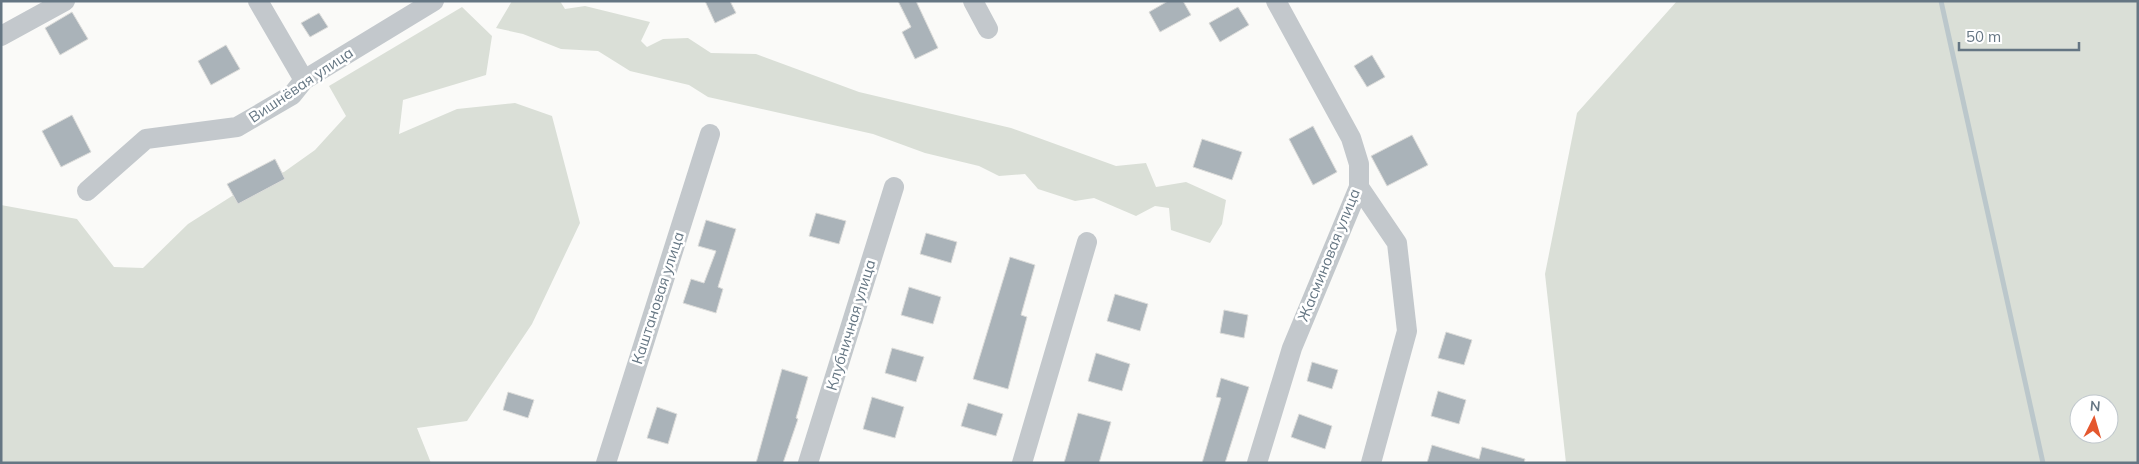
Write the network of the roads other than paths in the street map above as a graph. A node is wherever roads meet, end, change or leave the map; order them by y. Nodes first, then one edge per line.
1 (65, 1) edge
2 (258, 1) edge
3 (434, 1) edge
4 (973, 1) edge
5 (1276, 1) edge
6 (988, 29) dead end
7 (1, 36) edge
8 (304, 80) junction
9 (710, 134) dead end
10 (894, 186) dead end
11 (1359, 187) junction
12 (88, 190) dead end
13 (1087, 242) dead end
14 (606, 463) edge
15 (808, 463) edge
16 (1022, 463) edge
17 (1257, 463) edge
18 (1370, 463) edge

1 - 7 street
2 - 8 street
3 - 8 street, Вишнёвая улица
4 - 6 street
5 - 11 street, Жасминовая улица
8 - 12 street, Вишнёвая улица
9 - 14 street, Каштановая улица
10 - 15 street, Клубничная улица
11 - 17 street, Жасминовая улица
11 - 18 street
13 - 16 street

